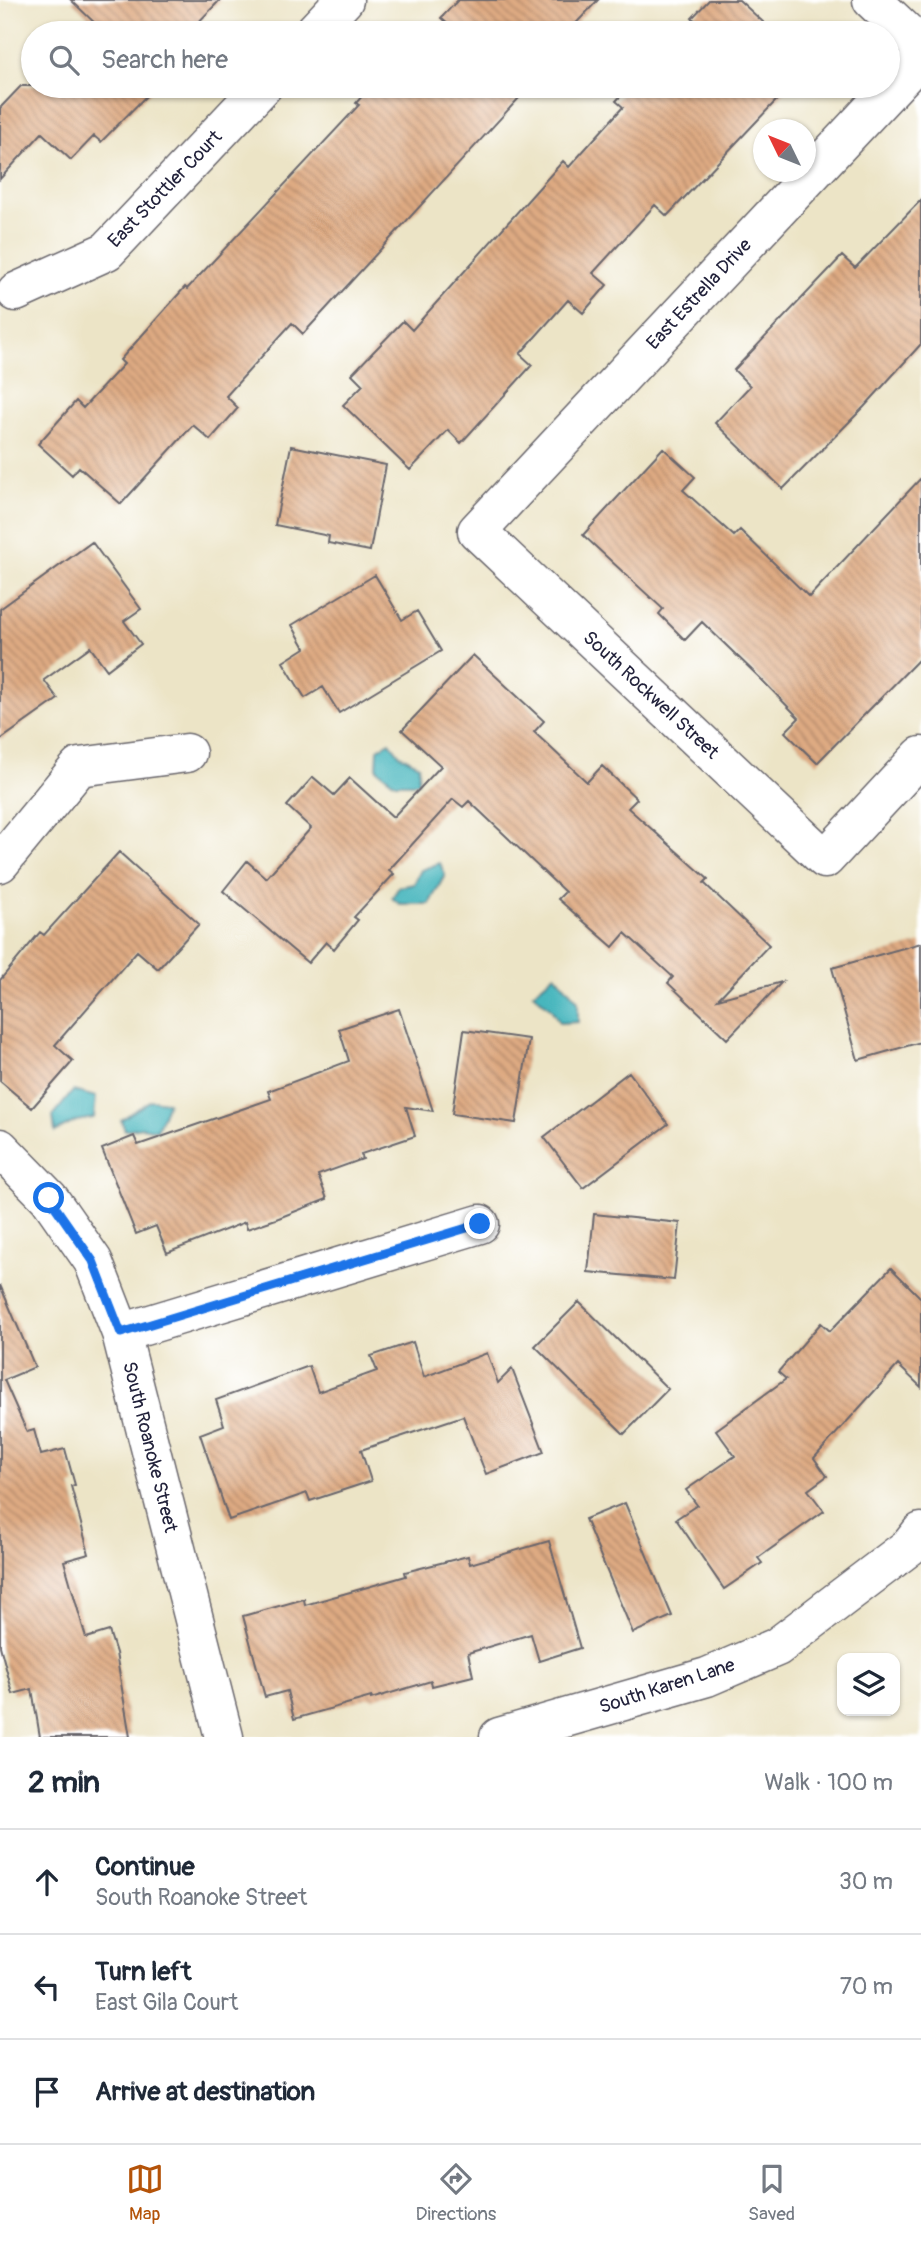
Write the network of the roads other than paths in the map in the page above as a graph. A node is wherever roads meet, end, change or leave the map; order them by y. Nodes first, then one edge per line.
1 (344, 0) edge
2 (872, 0) edge
3 (324, 21) edge
4 (894, 21) edge
5 (900, 26) edge
6 (921, 46) edge
7 (921, 57) edge
8 (900, 79) edge
9 (252, 98) edge
10 (883, 98) edge
11 (16, 292) dead end
12 (477, 531) joint
13 (187, 753) dead end
14 (921, 756) edge
15 (0, 863) edge
16 (0, 1148) edge
17 (480, 1224) dead end
18 (121, 1333) junction
19 (921, 1532) edge
20 (224, 1737) edge
21 (499, 1737) edge

1 - 3 street
2 - 4 street
5 - 6 street
7 - 8 street, East Estrella Drive
9 - 11 street, East Stottler Court
10 - 12 street, East Estrella Drive
12 - 14 street, South Rockwell Street
13 - 15 street
16 - 18 street, South Roanoke Street
17 - 18 street
18 - 20 street, South Roanoke Street
19 - 21 street, South Karen Lane

